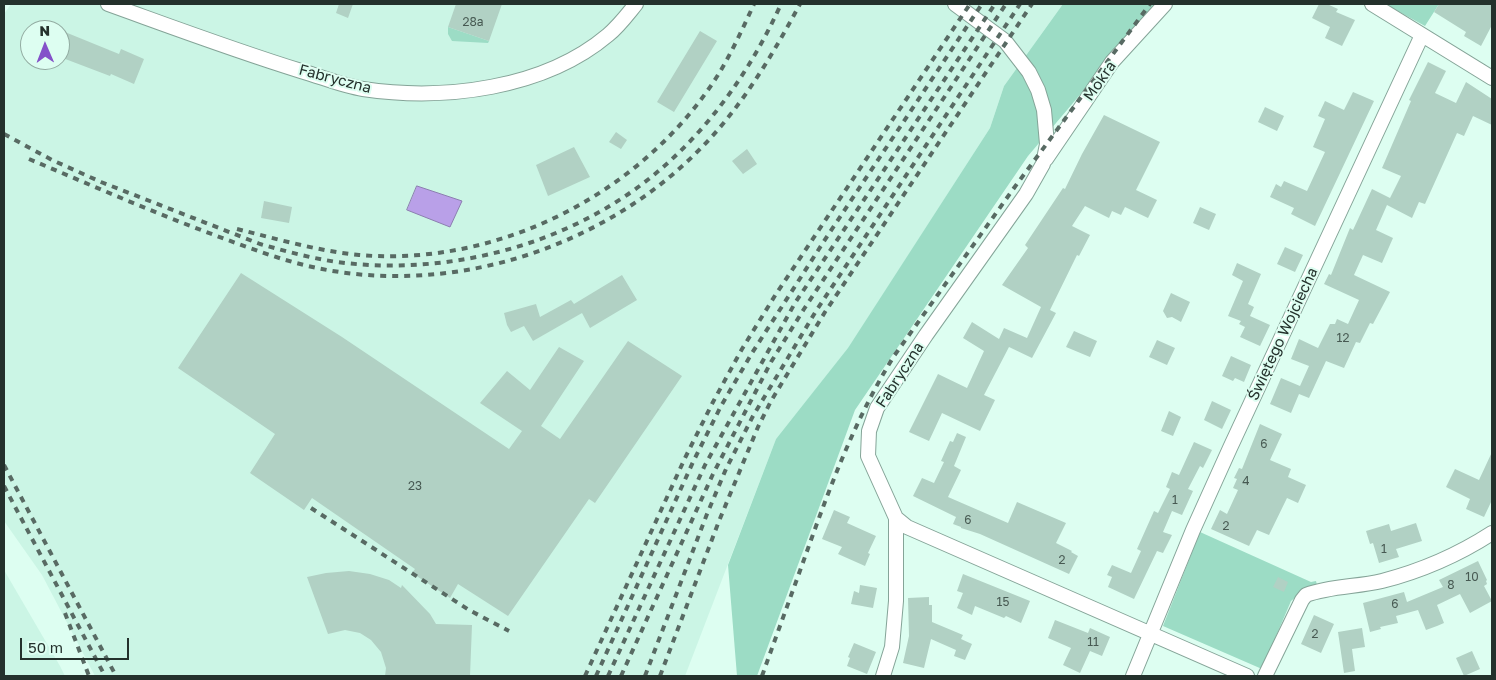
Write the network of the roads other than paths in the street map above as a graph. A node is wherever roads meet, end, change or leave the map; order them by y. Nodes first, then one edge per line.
1 (108, 4) edge
2 (636, 4) edge
3 (955, 4) edge
4 (1165, 4) edge
5 (1372, 4) edge
6 (1422, 35) junction
7 (1492, 78) edge
8 (1043, 164) junction
9 (896, 518) junction
10 (1492, 533) edge
11 (1151, 635) junction
12 (883, 676) edge
13 (1134, 676) edge
14 (1246, 676) edge
15 (1266, 676) edge

1 - 2 street, Fabryczna
3 - 8 street, Fabryczna
4 - 8 street, Mokra
5 - 6 street
6 - 7 street
6 - 11 street, Świętego Wojciecha
8 - 9 street, Fabryczna
9 - 11 street
9 - 12 street
10 - 15 street
11 - 13 street, Świętego Wojciecha
11 - 14 street

